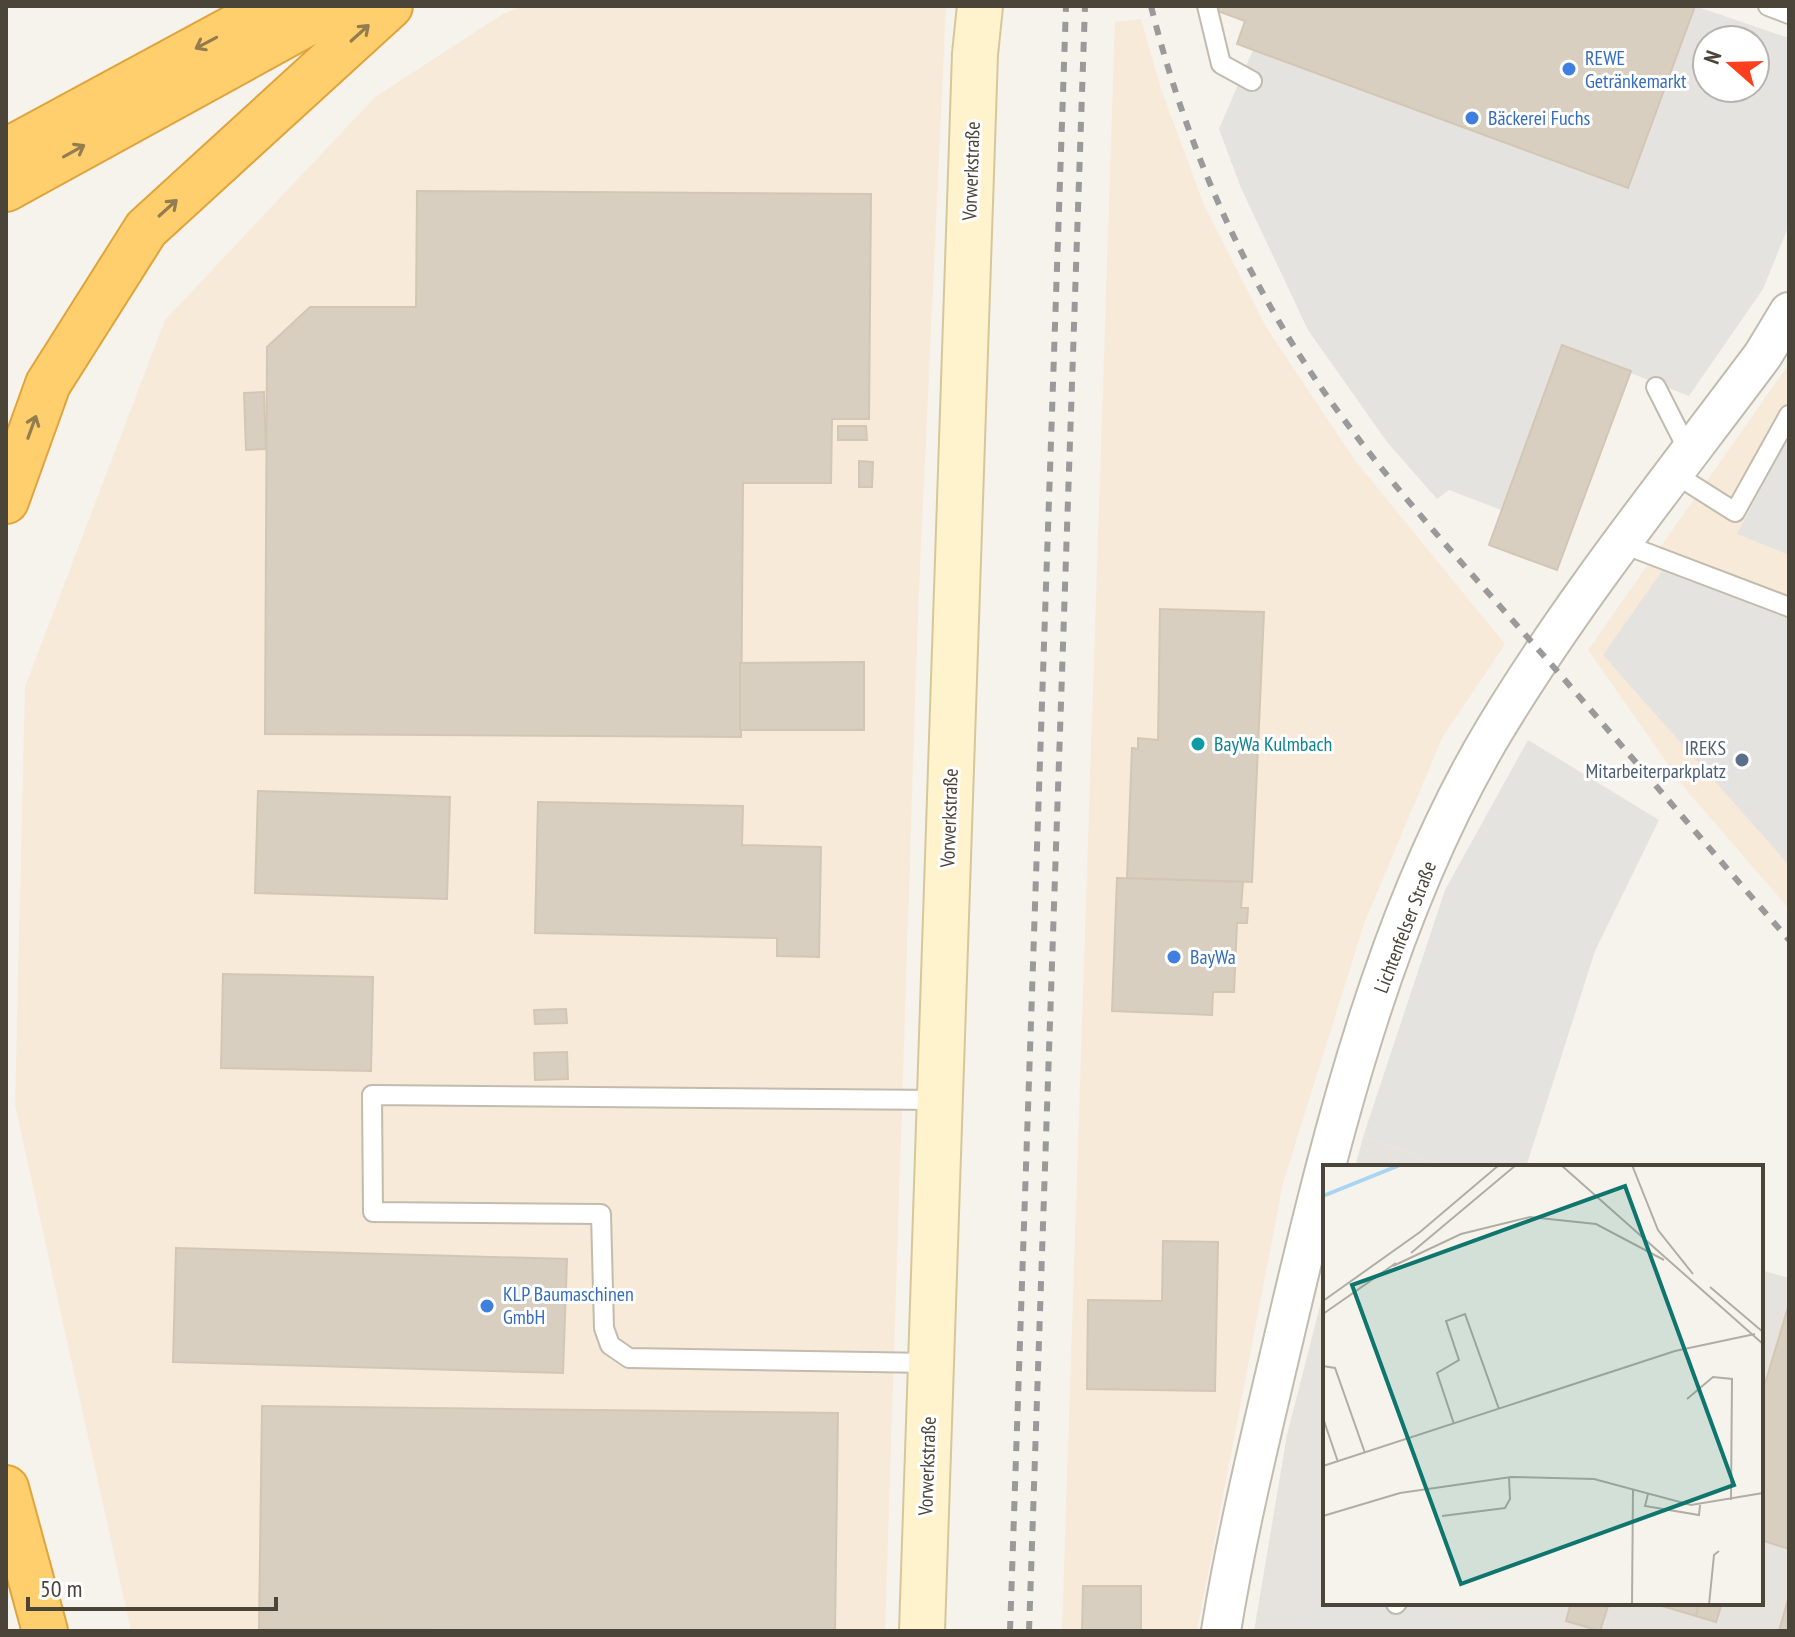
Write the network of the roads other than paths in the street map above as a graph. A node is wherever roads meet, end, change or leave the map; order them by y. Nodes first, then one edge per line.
1 (274, 6) edge
2 (339, 6) edge
3 (390, 6) edge
4 (980, 6) edge
5 (1207, 6) edge
6 (1768, 6) edge
7 (1789, 14) edge
8 (1252, 81) dead end
9 (6, 151) edge
10 (6, 189) edge
11 (1789, 312) edge
12 (1656, 387) dead end
13 (1789, 415) edge
14 (1682, 464) junction
15 (6, 501) edge
16 (1623, 544) junction
17 (1789, 607) edge
18 (940, 1100) junction
19 (1328, 1165) edge
20 (1323, 1180) edge
21 (931, 1363) junction
22 (6, 1488) edge
23 (45, 1631) edge
24 (922, 1631) edge
25 (1221, 1631) edge

1 -> 9 highway
10 -> 2 highway
15 -> 3 highway
4 - 18 street, Vorwerkstraße
5 - 8 lane
6 - 7 lane
11 - 14 street, Lichtenfelser Straße
12 - 14 lane
13 - 14 lane
14 - 16 street, Lichtenfelser Straße
16 - 17 lane
16 - 19 street, Lichtenfelser Straße
18 - 21 street, Vorwerkstraße
18 - 21 lane
20 - 25 street, Lichtenfelser Straße
21 - 24 street, Vorwerkstraße
22 - 23 highway

